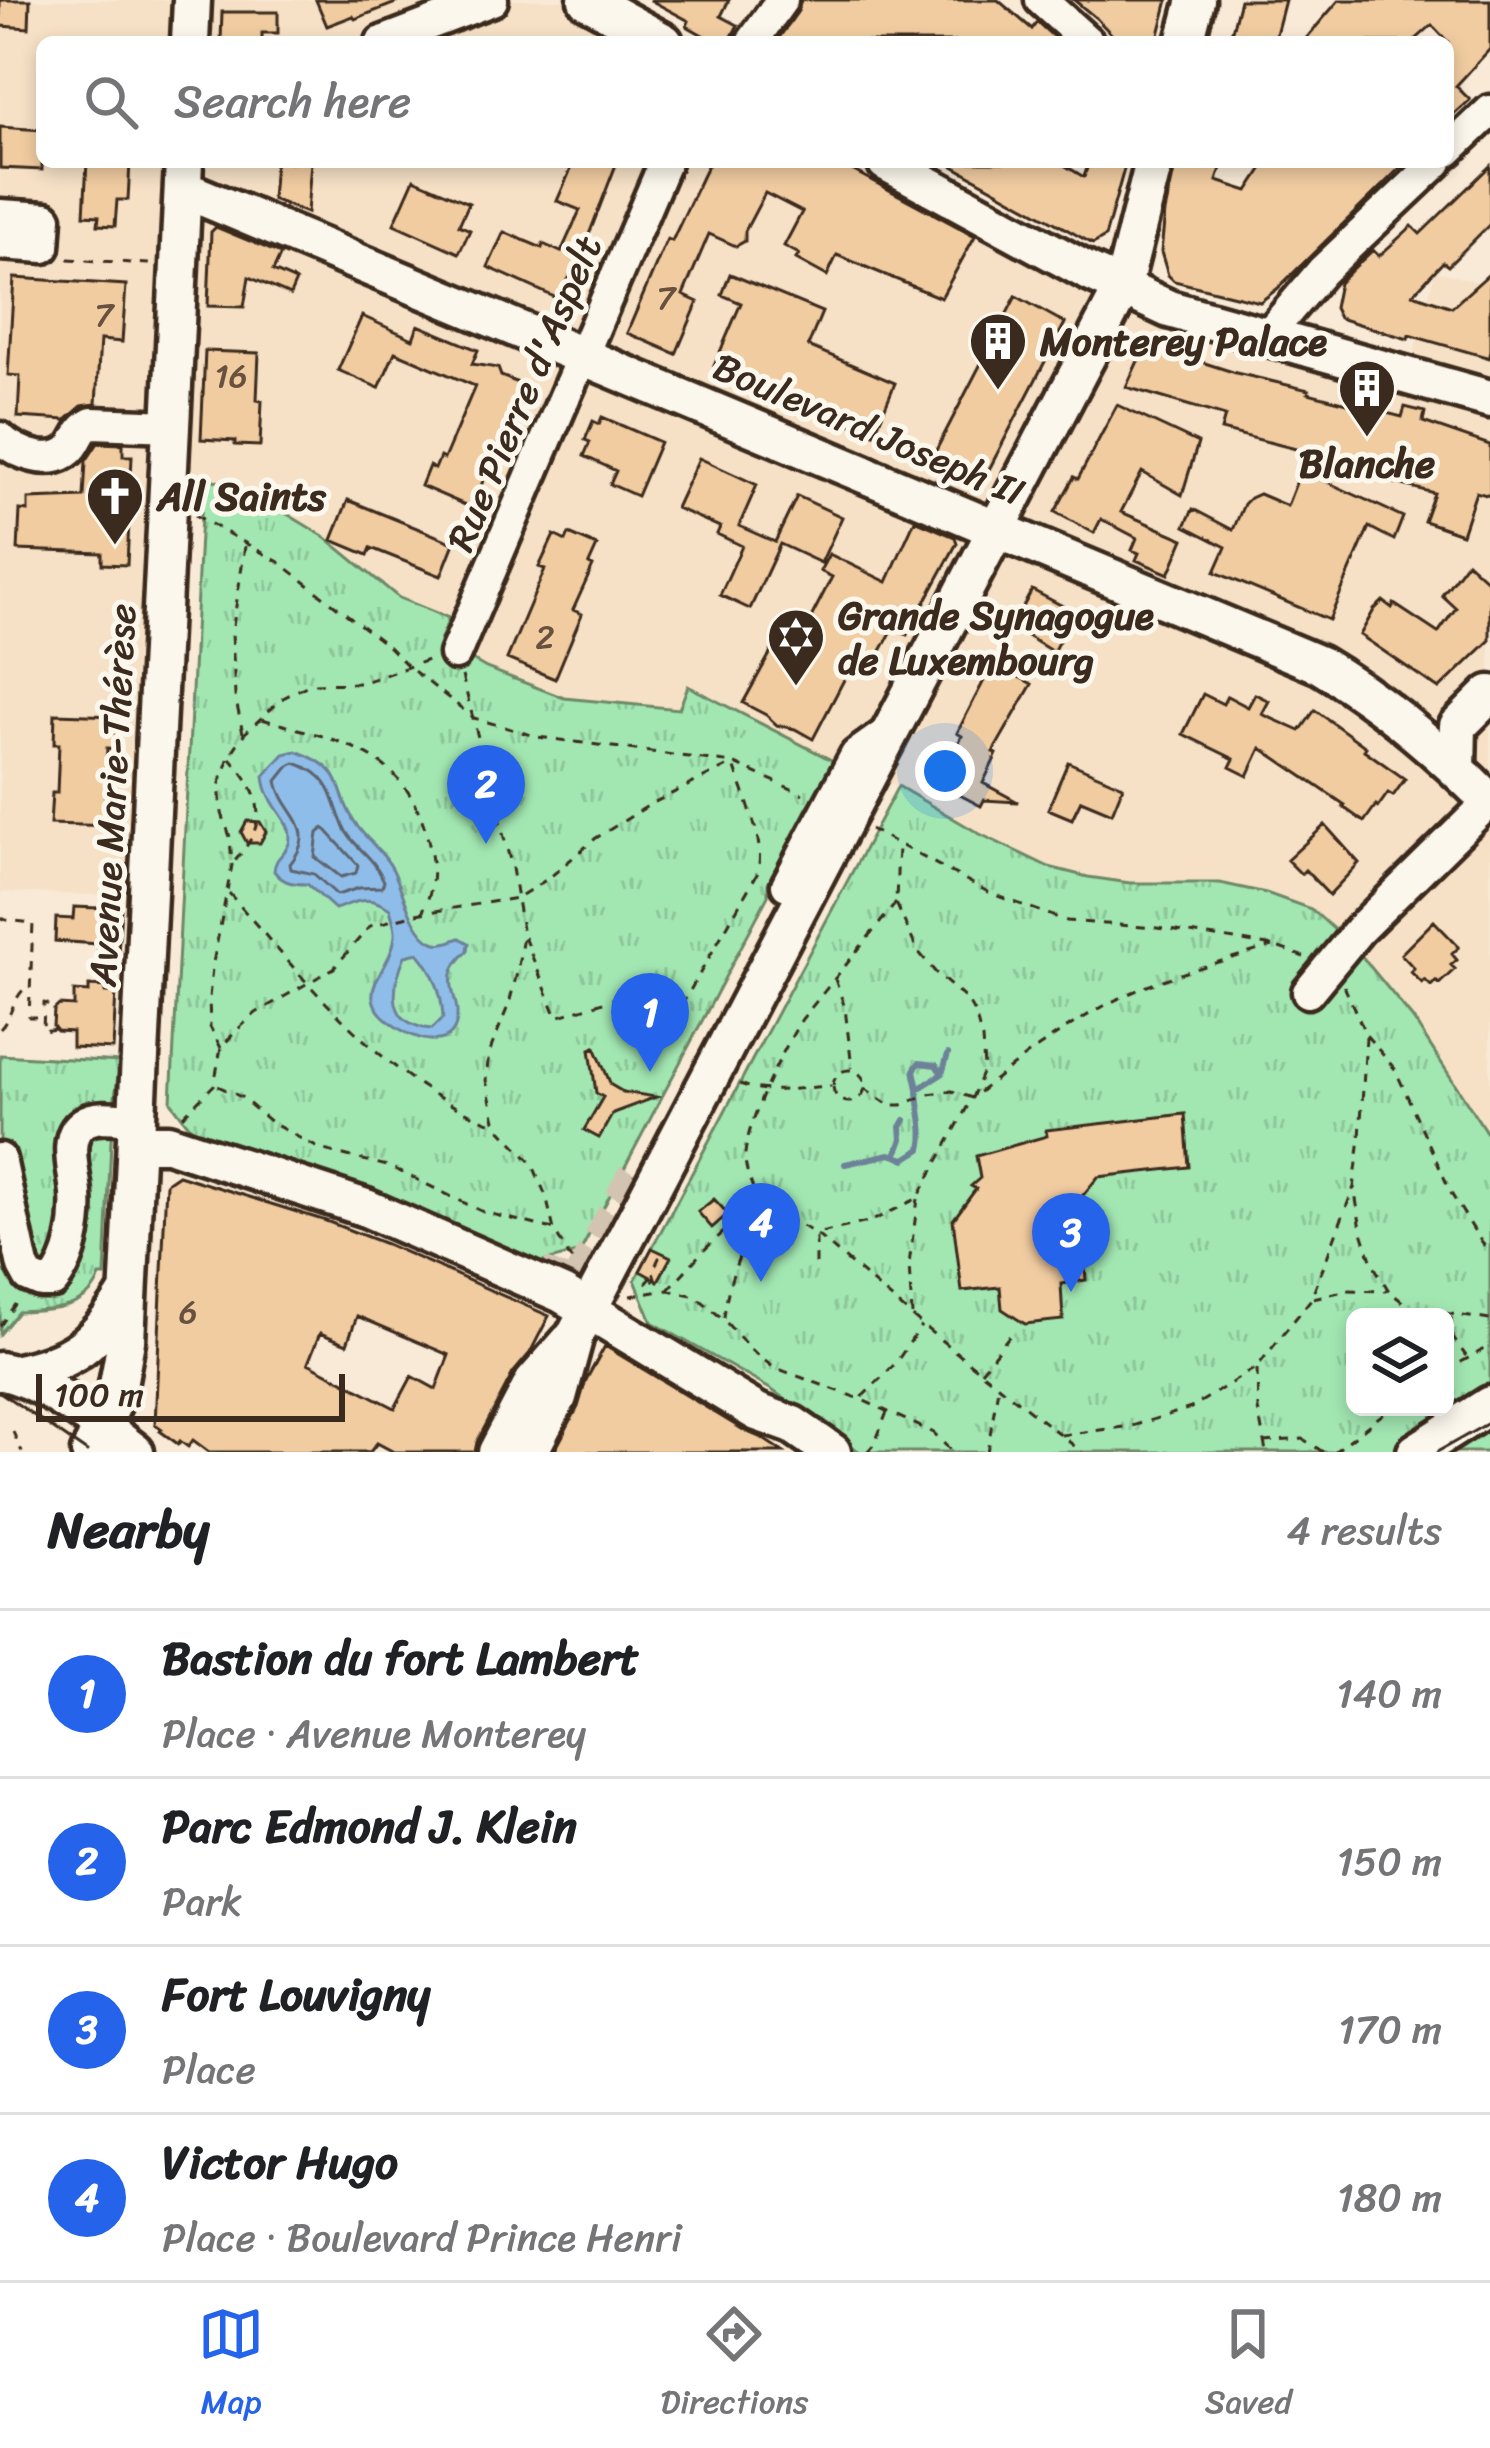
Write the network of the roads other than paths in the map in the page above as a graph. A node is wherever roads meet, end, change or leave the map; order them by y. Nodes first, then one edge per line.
1 (192, 0) edge
2 (492, 0) edge
3 (587, 0) edge
4 (782, 0) edge
5 (1041, 0) edge
6 (1196, 0) edge
7 (190, 36) edge
8 (398, 36) edge
9 (653, 36) edge
10 (756, 36) edge
11 (1081, 36) edge
12 (1186, 36) edge
13 (1490, 111) edge
14 (1454, 145) edge
15 (662, 168) edge
16 (897, 168) edge
17 (1152, 168) edge
18 (1431, 168) edge
19 (183, 175) edge
20 (0, 215) edge
21 (0, 244) edge
22 (1122, 289) junction
23 (1267, 337) junction
24 (583, 355) junction
25 (1490, 399) edge
26 (172, 426) junction
27 (0, 437) edge
28 (997, 528) junction
29 (455, 654) road end
30 (1490, 694) edge
31 (891, 730) junction
32 (1457, 768) junction
33 (1490, 802) edge
34 (787, 885) dead end
35 (1308, 992) dead end
36 (138, 1131) junction
37 (0, 1159) edge
38 (128, 1292) junction
39 (582, 1322) junction
40 (6, 1372) edge
41 (1490, 1405) edge
42 (1490, 1416) edge
43 (96, 1440) edge
44 (135, 1452) edge
45 (497, 1452) edge
46 (529, 1452) edge
47 (832, 1452) edge
48 (1416, 1452) edge
49 (1462, 1452) edge

1 - 7 main road
2 - 8 street
3 - 9 main road
4 - 10 street
5 - 11 street
6 - 12 main road
13 - 14 street
15 - 24 street, Rue Pierre d'Aspelt
16 - 22 main road
17 - 22 main road
18 - 23 street
19 - 24 main road, Boulevard Joseph II
19 - 26 main road, Avenue Marie-Thérèse
20 - 21 street
22 - 23 main road
22 - 28 main road
23 - 25 main road
24 - 28 main road, Boulevard Joseph II
24 - 29 street, Rue Pierre d'Aspelt
26 - 27 street
26 - 36 main road, Avenue Marie-Thérèse
28 - 31 main road
28 - 32 main road, Boulevard Joseph II
30 - 32 main road
31 - 34 street
31 - 39 main road
32 - 33 main road, Boulevard Joseph II
33 - 35 street
36 - 37 street
36 - 38 main road, Avenue Marie-Thérèse
36 - 39 main road
38 - 40 main road
38 - 43 main road, Avenue Marie-Thérèse
39 - 45 main road
39 - 46 main road
39 - 47 main road
40 - 43 main road
41 - 48 main road
42 - 49 main road
43 - 44 main road

